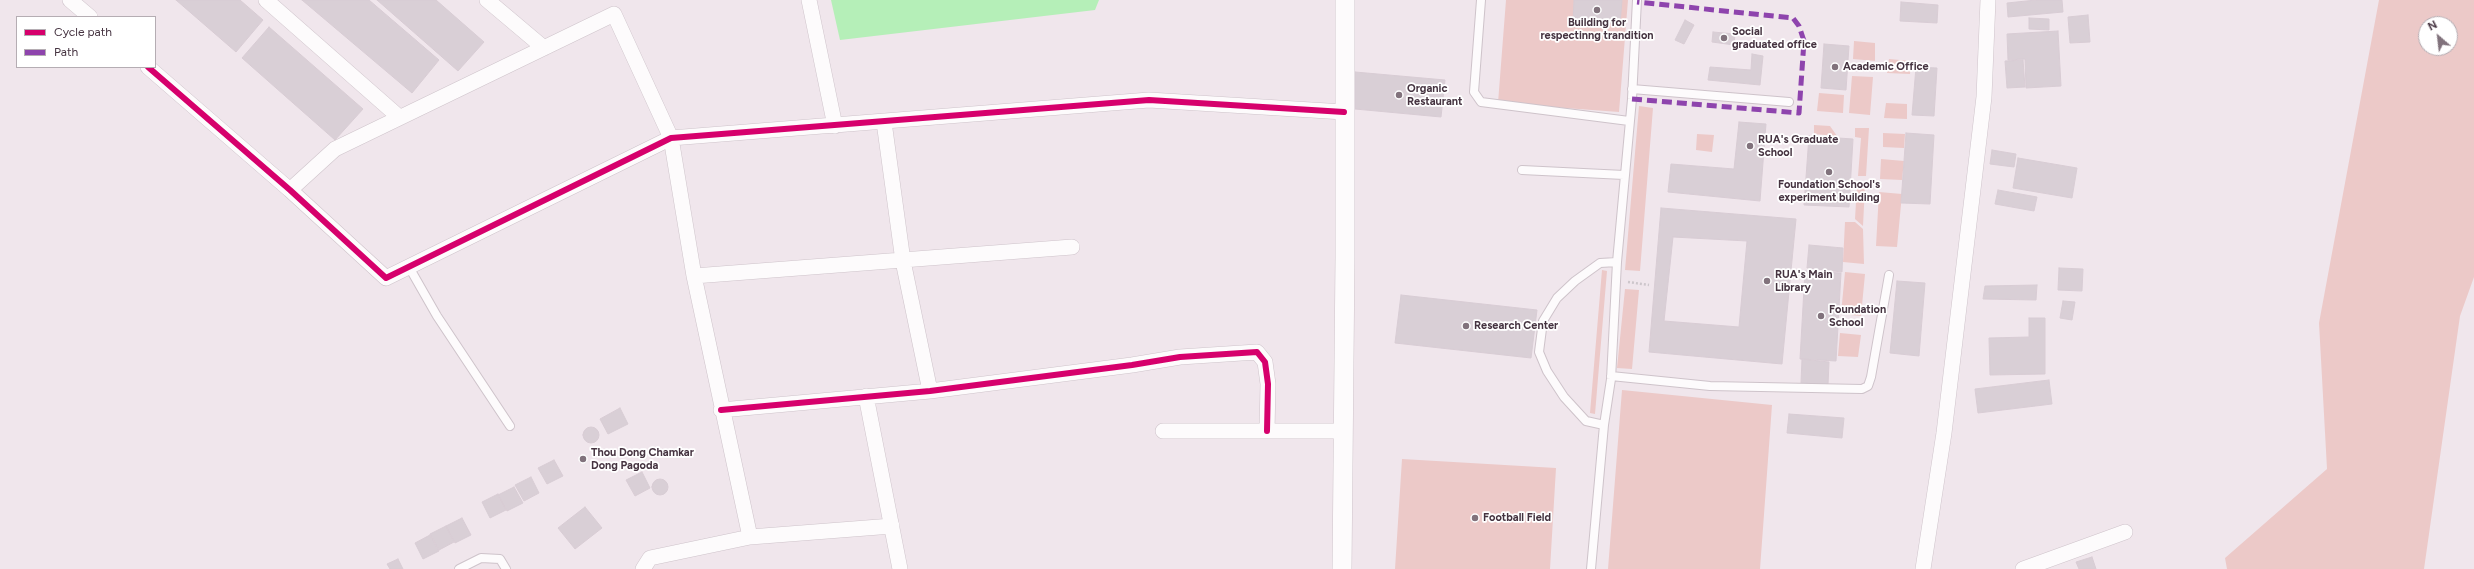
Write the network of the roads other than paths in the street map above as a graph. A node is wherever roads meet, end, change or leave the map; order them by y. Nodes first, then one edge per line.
1 (70, 0) edge
2 (487, 0) edge
3 (809, 0) edge
4 (1345, 0) edge
5 (1481, 0) edge
6 (1638, 0) edge
7 (1988, 0) edge
8 (268, 1) edge
9 (89, 16) edge
10 (544, 48) junction
11 (149, 68) edge
12 (1632, 89) junction
13 (1789, 102) dead end
14 (1344, 112) junction
15 (399, 117) junction
16 (1629, 121) junction
17 (884, 122) junction
18 (835, 126) junction
19 (671, 138) junction
20 (1522, 170) dead end
21 (1624, 175) junction
22 (290, 190) junction
23 (1072, 247) dead end
24 (903, 261) junction
25 (1617, 262) junction
26 (409, 267) junction
27 (1889, 275) dead end
28 (694, 276) junction
29 (1611, 376) junction
30 (930, 391) junction
31 (866, 396) junction
32 (721, 410) junction
33 (1604, 425) junction
34 (510, 426) dead end
35 (1163, 431) dead end
36 (1267, 431) junction
37 (1343, 431) junction
38 (892, 526) junction
39 (2125, 532) dead end
40 (750, 537) junction
41 (459, 569) edge
42 (506, 569) edge
43 (643, 569) edge
44 (900, 569) edge
45 (1342, 569) edge
46 (1591, 569) edge
47 (1923, 569) edge
48 (2023, 569) edge

1 - 9 street
2 - 10 street
3 - 18 street
4 - 14 street
5 - 16 lane
6 - 12 lane
7 - 47 street
8 - 15 street
10 - 15 street
10 - 19 street
11 - 22 street
12 - 13 lane
12 - 16 lane
14 - 17 street
14 - 37 street
15 - 22 street
16 - 21 lane
17 - 18 street
17 - 24 street
18 - 19 street
19 - 26 street
19 - 28 street
20 - 21 lane
21 - 25 lane
22 - 26 street
23 - 24 street
24 - 28 street
24 - 30 street
25 - 29 lane
25 - 33 lane
26 - 34 lane
27 - 29 lane
28 - 32 street
29 - 33 lane
30 - 31 street
30 - 36 street
31 - 32 street
31 - 38 street
32 - 40 street
33 - 46 lane
35 - 36 street
36 - 37 street
37 - 45 street
38 - 40 street
38 - 44 street
39 - 48 street
40 - 43 street
41 - 42 lane

